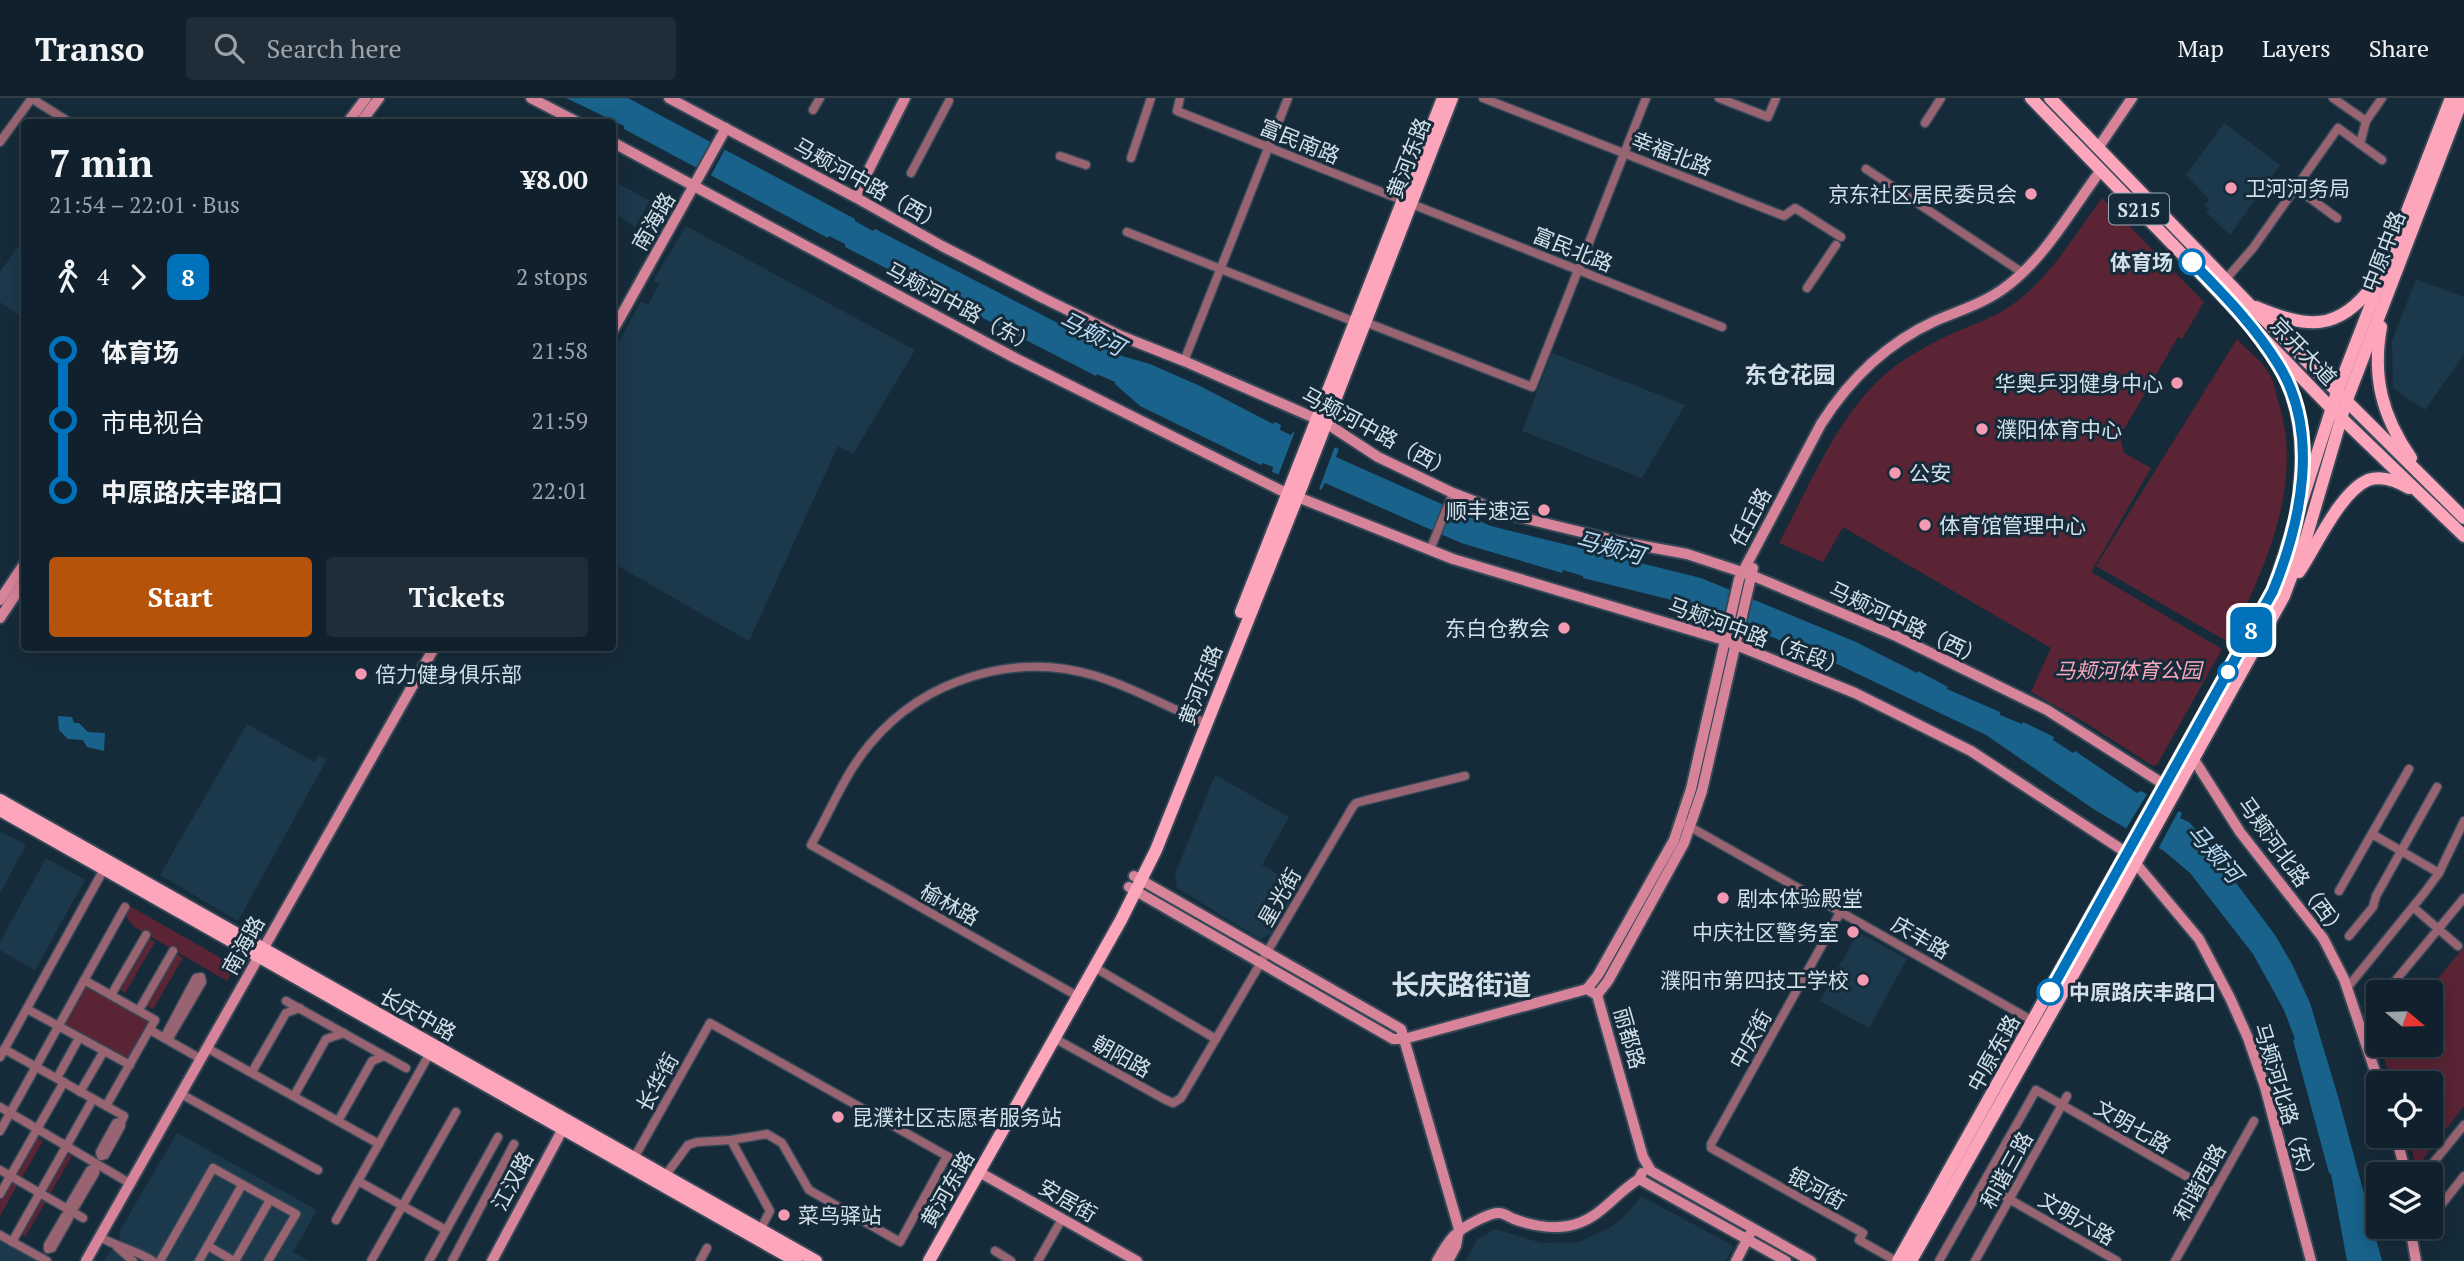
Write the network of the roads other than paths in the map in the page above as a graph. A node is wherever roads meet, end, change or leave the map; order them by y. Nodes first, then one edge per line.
1 (31, 98) edge
2 (366, 98) edge
3 (379, 98) edge
4 (531, 98) edge
5 (669, 98) edge
6 (820, 98) edge
7 (905, 98) edge
8 (1151, 98) edge
9 (1180, 98) edge
10 (1288, 98) edge
11 (1443, 98) edge
12 (1452, 98) edge
13 (1483, 98) edge
14 (1646, 98) edge
15 (1718, 98) edge
16 (1776, 98) edge
17 (1941, 98) edge
18 (2031, 98) edge
19 (2050, 98) edge
20 (2132, 98) edge
21 (2333, 98) edge
22 (2382, 98) edge
23 (2451, 98) edge
24 (2463, 98) edge
25 (949, 101) dead end
26 (813, 110) dead end
27 (64, 119) edge
28 (350, 119) edge
29 (363, 119) edge
30 (571, 119) edge
31 (2366, 121) junction
32 (1925, 123) dead end
33 (726, 128) junction
34 (0, 142) edge
35 (616, 144) edge
36 (2360, 144) junction
37 (1268, 147) junction
38 (2098, 148) junction
39 (1625, 153) junction
40 (1060, 156) dead end
41 (1131, 158) dead end
42 (2382, 160) dead end
43 (1086, 165) dead end
44 (1866, 169) dead end
45 (2103, 172) junction
46 (911, 173) dead end
47 (697, 182) junction
48 (2295, 187) junction
49 (855, 197) junction
50 (1407, 202) junction
51 (2337, 218) dead end
52 (1127, 232) dead end
53 (2392, 265) junction
54 (1220, 269) junction
55 (1578, 270) junction
56 (2023, 273) junction
57 (2225, 279) junction
58 (1807, 288) dead end
59 (2250, 305) junction
60 (2247, 320) junction
61 (1360, 322) junction
62 (616, 325) edge
63 (1722, 327) dead end
64 (1184, 360) junction
65 (2342, 397) junction
66 (2332, 408) junction
67 (2341, 417) junction
68 (1321, 421) junction
69 (2432, 487) junction
70 (1293, 496) junction
71 (1451, 496) junction
72 (2437, 510) junction
73 (2464, 518) edge
74 (2296, 520) junction
75 (2464, 536) edge
76 (1430, 550) junction
77 (21, 569) edge
78 (1746, 577) junction
79 (21, 586) edge
80 (2284, 596) junction
81 (0, 600) edge
82 (0, 618) edge
83 (1729, 641) junction
84 (431, 651) edge
85 (1199, 720) junction
86 (2193, 758) junction
87 (2409, 769) dead end
88 (1465, 776) dead end
89 (2165, 785) junction
90 (2437, 786) dead end
91 (0, 800) edge
92 (2164, 800) junction
93 (0, 810) edge
94 (2464, 822) edge
95 (1686, 825) junction
96 (2372, 834) junction
97 (2401, 851) junction
98 (2131, 858) junction
99 (104, 869) junction
100 (2438, 873) junction
101 (1135, 884) junction
102 (2339, 891) dead end
103 (2464, 898) edge
104 (125, 907) dead end
105 (2413, 907) junction
106 (1841, 911) junction
107 (2438, 929) junction
108 (146, 935) dead end
109 (2349, 936) dead end
110 (2458, 946) dead end
111 (173, 951) dead end
112 (1268, 952) junction
113 (261, 953) junction
114 (1261, 963) junction
115 (1094, 967) junction
116 (84, 980) junction
117 (2396, 980) edge
118 (2347, 988) junction
119 (1587, 989) junction
120 (1072, 993) junction
121 (111, 995) junction
122 (1597, 995) junction
123 (286, 1001) dead end
124 (300, 1008) junction
125 (27, 1009) junction
126 (139, 1010) junction
127 (2033, 1021) junction
128 (58, 1026) junction
129 (173, 1026) junction
130 (150, 1030) junction
131 (344, 1032) junction
132 (79, 1038) junction
133 (1054, 1038) junction
134 (166, 1039) junction
135 (1216, 1039) junction
136 (1404, 1039) junction
137 (207, 1048) junction
138 (104, 1051) junction
139 (2, 1053) edge
140 (430, 1053) junction
141 (384, 1056) junction
142 (201, 1059) junction
143 (130, 1065) junction
144 (36, 1066) junction
145 (406, 1068) dead end
146 (2375, 1071) edge
147 (252, 1072) junction
148 (60, 1080) junction
149 (80, 1092) junction
150 (181, 1094) junction
151 (294, 1096) junction
152 (2067, 1096) dead end
153 (93, 1099) junction
154 (1173, 1103) joint
155 (2062, 1105) junction
156 (0, 1107) edge
157 (106, 1107) junction
158 (456, 1111) dead end
159 (10, 1113) junction
160 (338, 1121) junction
161 (2254, 1121) dead end
162 (565, 1125) junction
163 (2464, 1125) edge
164 (37, 1129) junction
165 (0, 1131) edge
166 (498, 1137) dead end
167 (731, 1140) junction
168 (379, 1144) junction
169 (514, 1144) dead end
170 (66, 1146) junction
171 (1711, 1148) joint
172 (947, 1156) junction
173 (634, 1158) junction
174 (2434, 1162) edge
175 (97, 1163) junction
176 (1646, 1164) junction
177 (964, 1165) dead end
178 (0, 1170) edge
179 (318, 1170) dead end
180 (979, 1171) junction
181 (10, 1176) junction
182 (665, 1176) junction
183 (2464, 1176) edge
184 (1639, 1179) junction
185 (358, 1181) junction
186 (131, 1184) junction
187 (1983, 1184) junction
188 (242, 1185) junction
189 (2214, 1192) junction
190 (40, 1193) junction
191 (0, 1194) edge
192 (2010, 1199) junction
193 (270, 1200) junction
194 (2443, 1203) edge
195 (402, 1205) junction
196 (70, 1211) junction
197 (83, 1218) dead end
198 (1062, 1219) junction
199 (336, 1220) dead end
200 (1753, 1228) junction
201 (1459, 1229) junction
202 (446, 1230) junction
203 (758, 1234) junction
204 (0, 1235) edge
205 (100, 1237) junction
206 (1747, 1239) junction
207 (2412, 1239) edge
208 (12, 1242) junction
209 (115, 1246) junction
210 (208, 1246) junction
211 (707, 1248) dead end
212 (996, 1251) dead end
213 (45, 1260) edge
214 (86, 1261) edge
215 (133, 1261) edge
216 (153, 1261) edge
217 (160, 1261) edge
218 (199, 1261) edge
219 (235, 1261) edge
220 (268, 1261) edge
221 (371, 1261) edge
222 (429, 1261) edge
223 (452, 1261) edge
224 (492, 1261) edge
225 (699, 1261) edge
226 (796, 1261) edge
227 (816, 1261) edge
228 (920, 1261) edge
229 (929, 1261) edge
230 (1011, 1261) edge
231 (1038, 1261) edge
232 (1137, 1261) edge
233 (1437, 1261) edge
234 (1448, 1261) edge
235 (1736, 1261) edge
236 (1786, 1261) edge
237 (1811, 1261) edge
238 (1897, 1261) edge
239 (1911, 1261) edge
240 (1939, 1261) edge
241 (1976, 1261) edge
242 (2117, 1261) edge
243 (2175, 1261) edge
244 (2311, 1261) edge
245 (2416, 1261) edge

1 - 27 street
1 - 34 street
2 - 28 street
3 - 29 street
4 - 30 street
5 - 33 street, 马颊河中路（西）
6 - 26 street
7 - 49 street
8 - 41 street
9 - 37 street, 富民南路
10 - 37 street
11 - 50 main road, 黄河东路
12 - 50 main road, 黄河东路
13 - 39 street, 幸福北路
14 - 39 street
15 - 16 street
17 - 32 street
18 - 45 main road, 京开大道 / S215
19 - 38 main road, 京开大道 / S215
20 - 38 street
21 - 31 street
22 - 31 street
23 - 53 main road, 中原中路
24 - 53 main road, 中原中路
25 - 46 street
31 - 36 street
33 - 47 street, 南海路
33 - 49 street, 马颊河中路（西）
35 - 47 street, 马颊河中路（东）
36 - 42 street
36 - 48 street
37 - 50 street, 富民南路
37 - 54 street
38 - 57 main road, 京开大道 / S215
39 - 55 street
39 - 58 street, 幸福北路
40 - 43 street
44 - 56 street
45 - 56 street, 任丘路
45 - 60 main road, 京开大道 / S215
45 - 78 street, 任丘路
47 - 62 street, 南海路
47 - 70 street, 马颊河中路（东）
48 - 51 street
48 - 57 street
49 - 64 street, 马颊河中路（西）
50 - 55 street, 富民北路
50 - 61 main road, 黄河东路
52 - 54 street
53 - 59 main road
53 - 65 main road, 中原中路
53 - 69 main road
54 - 61 street
54 - 64 street
55 - 61 street
55 - 63 street, 富民北路
56 - 78 street, 任丘路
57 - 59 main road, 京开大道 / S215
59 - 65 main road, 京开大道 / S215
60 - 66 main road, 京开大道 / S215
60 - 74 main road
61 - 68 main road, 黄河东路
64 - 68 street, 马颊河中路（西）
65 - 66 main road, 中原中路
65 - 67 main road, 中原中路
65 - 69 main road, 京开大道 / S215
66 - 67 main road, 京开大道 / S215
66 - 74 main road, 中原东路
67 - 72 main road, 京开大道 / S215
67 - 80 main road, 中原东路
68 - 70 main road, 黄河东路
68 - 71 street, 马颊河中路（西）
69 - 73 main road, 京开大道 / S215
70 - 76 street, 马颊河中路（东段）
70 - 85 main road, 黄河东路
70 - 101 main road, 黄河东路
71 - 76 street
71 - 78 street, 马颊河中路（西）
72 - 75 main road, 京开大道 / S215
72 - 80 main road
74 - 89 main road, 中原东路
76 - 83 street, 马颊河中路（东段）
77 - 81 street
78 - 83 street, 任丘路
78 - 89 street, 马颊河中路（西）
79 - 82 street
80 - 86 main road, 中原东路
83 - 95 street, 任丘路
83 - 98 street, 马颊河中路（东段）
84 - 113 street, 南海路
85 - 101 main road, 黄河东路
85 - 120 street, 榆林路
86 - 89 street
86 - 92 main road, 中原东路
86 - 118 street, 马颊河北路（西）
87 - 96 street
88 - 112 street, 星光街
89 - 92 main road, 中原东路
90 - 97 street
91 - 113 main road, 长庆中路
92 - 98 main road, 中原东路
93 - 99 main road, 长庆中路
94 - 100 street
95 - 106 street, 庆丰路
95 - 119 street, 任丘路
95 - 122 street, 任丘路
96 - 97 street
96 - 102 street
97 - 100 street
97 - 109 street
98 - 127 main road, 中原东路
98 - 239 main road, 中原东路
98 - 244 street, 马颊河北路（东）
99 - 113 main road, 长庆中路
99 - 125 street
100 - 105 street
101 - 112 street
101 - 114 street
101 - 115 main road, 黄河东路
101 - 120 main road, 黄河东路
103 - 107 street
104 - 116 street
105 - 107 street
105 - 118 street
106 - 127 street, 庆丰路
106 - 171 street, 中庆街
107 - 110 street
107 - 117 street
108 - 121 street
111 - 126 street
112 - 114 street, 星光街
112 - 136 street
113 - 137 street, 南海路
113 - 140 main road, 长庆中路
113 - 162 main road, 长庆中路
114 - 135 street, 星光街
114 - 136 street
115 - 133 main road, 黄河东路
115 - 135 street
116 - 121 street
116 - 128 street
118 - 146 street, 马颊河北路（西）
119 - 122 street, 丽都路
119 - 136 street
120 - 228 main road, 黄河东路
121 - 126 street
122 - 176 street, 丽都路
123 - 124 street
124 - 131 street
124 - 147 street
125 - 128 street
125 - 139 street
126 - 130 street
127 - 238 main road, 中原东路
128 - 132 street
128 - 144 street
129 - 129 street
129 - 134 street
130 - 134 street
130 - 143 street
131 - 141 street
131 - 151 street
132 - 138 street
132 - 148 street
133 - 154 street, 朝阳路
133 - 180 main road, 黄河东路
134 - 142 street
135 - 154 street, 星光街
136 - 201 street
137 - 142 street, 南海路
137 - 147 street
138 - 143 street
138 - 149 street
139 - 144 street
140 - 162 main road, 长庆中路
140 - 168 street
141 - 145 street
141 - 160 street
142 - 150 street, 南海路
143 - 157 street
144 - 148 street
144 - 159 street
147 - 151 street
148 - 149 street
148 - 164 street
149 - 153 street
150 - 179 street
150 - 186 street, 南海路
151 - 160 street
152 - 155 street, 和谐三路
153 - 157 street
153 - 170 street
155 - 187 street, 文明七路
155 - 189 street, 文明七路
155 - 192 street, 和谐三路
156 - 159 street
157 - 175 street
158 - 195 street
159 - 164 street
159 - 165 street
160 - 168 street
161 - 189 street, 和谐西路
162 - 173 main road, 长庆中路
162 - 203 main road, 长庆中路
162 - 224 street, 江汉路
163 - 174 street
164 - 170 street
164 - 181 street
166 - 202 street
167 - 172 street
167 - 182 street
167 - 203 street
168 - 185 street
169 - 223 street
170 - 175 street
170 - 190 street
171 - 238 street, 银河街
172 - 173 street, 长华街
172 - 177 street
173 - 182 main road, 长庆中路
175 - 186 street
175 - 196 street
176 - 184 street
176 - 200 street
178 - 181 street
180 - 198 street, 安居街
180 - 229 main road, 黄河东路
181 - 190 street
181 - 191 street
182 - 203 main road, 长庆中路
183 - 194 street
184 - 201 street
184 - 206 street
185 - 195 street
185 - 199 street
186 - 205 street, 南海路
187 - 192 street, 文明六路
187 - 240 street
188 - 193 street
188 - 210 street
188 - 217 street
189 - 243 street, 和谐西路
190 - 196 street
190 - 208 street
192 - 241 street, 和谐三路
192 - 242 street, 文明六路
193 - 219 street
193 - 220 street
195 - 202 street
195 - 221 street
196 - 197 street
196 - 213 street
198 - 231 street
198 - 232 street, 安居街
200 - 206 street
200 - 237 street
201 - 233 street
201 - 234 street
202 - 222 street
203 - 226 main road, 长庆中路
203 - 227 main road, 长庆中路
204 - 208 street
205 - 209 street
205 - 214 street, 南海路
206 - 235 street
206 - 236 street
207 - 245 street
208 - 213 street
209 - 215 street
209 - 216 street
210 - 218 street
210 - 219 street
211 - 225 street
212 - 230 street

